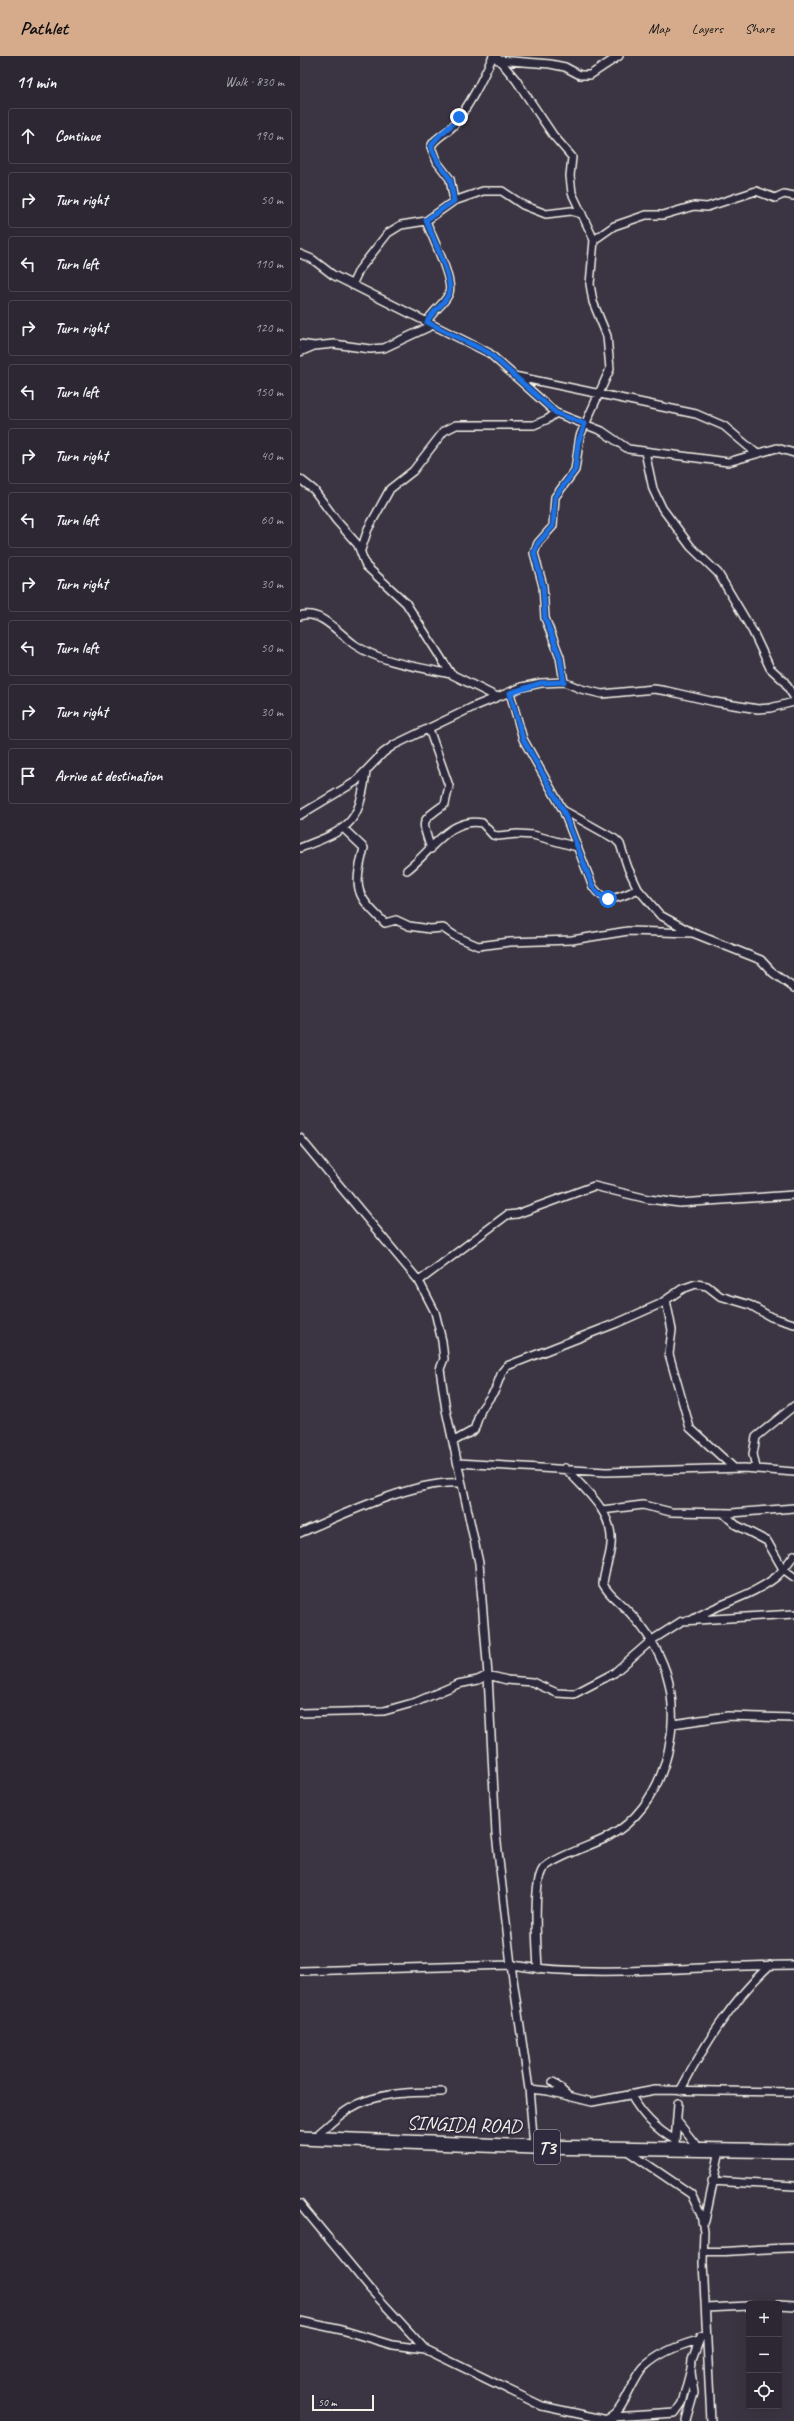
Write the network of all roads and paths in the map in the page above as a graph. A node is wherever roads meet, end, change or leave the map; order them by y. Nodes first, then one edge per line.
1 (619, 56) edge
2 (496, 57) edge
3 (794, 196) edge
4 (454, 201) junction
5 (582, 214) junction
6 (426, 220) junction
7 (594, 240) junction
8 (300, 254) edge
9 (352, 284) junction
10 (430, 324) junction
11 (300, 344) edge
12 (314, 346) junction
13 (300, 352) edge
14 (514, 376) junction
15 (600, 393) junction
16 (556, 413) junction
17 (585, 424) junction
18 (645, 452) junction
19 (756, 453) junction
20 (794, 453) edge
21 (300, 479) edge
22 (361, 550) junction
23 (300, 616) edge
24 (452, 674) junction
25 (564, 682) junction
26 (510, 693) junction
27 (497, 697) junction
28 (794, 697) edge
29 (794, 702) edge
30 (429, 729) junction
31 (366, 772) junction
32 (563, 810) junction
33 (300, 815) edge
34 (343, 828) junction
35 (578, 847) junction
36 (300, 848) edge
37 (431, 849) junction
38 (406, 870) dead end
39 (638, 889) junction
40 (693, 934) junction
41 (794, 988) edge
42 (300, 1138) edge
43 (794, 1194) edge
44 (419, 1281) junction
45 (666, 1300) junction
46 (794, 1324) edge
47 (794, 1406) edge
48 (454, 1442) junction
49 (458, 1463) junction
50 (565, 1468) junction
51 (734, 1468) junction
52 (756, 1468) junction
53 (794, 1472) edge
54 (460, 1480) junction
55 (794, 1508) edge
56 (602, 1510) junction
57 (723, 1513) junction
58 (301, 1534) edge
59 (794, 1555) edge
60 (783, 1569) junction
61 (794, 1577) edge
62 (794, 1614) edge
63 (692, 1620) junction
64 (652, 1640) junction
65 (488, 1675) junction
66 (300, 1713) edge
67 (794, 1718) edge
68 (673, 1724) junction
69 (511, 1964) junction
70 (770, 1965) junction
71 (794, 1965) edge
72 (538, 1969) junction
73 (300, 1971) edge
74 (553, 2082) dead end
75 (529, 2089) junction
76 (680, 2091) junction
77 (442, 2092) dead end
78 (794, 2092) edge
79 (630, 2094) junction
80 (567, 2096) junction
81 (678, 2103) dead end
82 (677, 2121) junction
83 (300, 2138) edge
84 (313, 2139) junction
85 (675, 2145) junction
86 (534, 2147) junction
87 (625, 2149) junction
88 (701, 2150) junction
89 (720, 2150) junction
90 (794, 2151) edge
91 (712, 2181) junction
92 (794, 2186) edge
93 (300, 2204) edge
94 (704, 2231) junction
95 (794, 2248) edge
96 (703, 2252) junction
97 (782, 2305) edge
98 (746, 2306) edge
99 (794, 2306) edge
100 (706, 2308) junction
101 (300, 2321) edge
102 (707, 2327) junction
103 (699, 2340) junction
104 (425, 2349) junction
105 (692, 2365) junction
106 (611, 2419) edge
107 (686, 2421) edge
108 (710, 2421) edge

1 - 2 street
2 - 4 street
2 - 5 street
3 - 7 street
4 - 5 street
4 - 6 street
5 - 7 street
6 - 9 street
6 - 10 street
7 - 15 street
8 - 9 street
9 - 10 street
10 - 12 street
10 - 14 street
11 - 12 street
12 - 13 street
14 - 15 street
14 - 16 street
15 - 17 street
15 - 19 street
16 - 17 street
16 - 22 street
17 - 18 street
17 - 25 street
18 - 19 street
18 - 28 street
19 - 20 street
21 - 22 street
22 - 24 street
23 - 24 street
24 - 27 street
25 - 26 street
25 - 29 street
26 - 27 street
26 - 32 street
27 - 30 street
30 - 31 street
30 - 37 street
31 - 33 street
31 - 34 street
32 - 35 street
32 - 39 street
34 - 36 street
34 - 40 street
35 - 37 street
35 - 39 street
37 - 38 street
39 - 40 street
40 - 41 street
42 - 44 street
43 - 44 street
44 - 48 street
45 - 46 street
45 - 48 street
45 - 51 street
47 - 52 street
48 - 49 street
49 - 50 street
49 - 54 street
50 - 51 street
50 - 56 street
51 - 52 street
52 - 53 street
54 - 58 street
54 - 65 street
55 - 57 street
56 - 57 street
56 - 64 street
57 - 60 street
59 - 60 street
60 - 61 street
60 - 63 street
62 - 63 street
63 - 64 street
64 - 65 street
64 - 68 street
65 - 66 street
65 - 69 street
67 - 68 street
68 - 72 street
69 - 72 street
69 - 73 street
69 - 75 street
70 - 71 street
70 - 72 street
70 - 76 street
74 - 80 street
75 - 80 street
75 - 86 street
76 - 78 street
76 - 79 street
77 - 84 street
79 - 80 street
79 - 85 street
81 - 82 street
82 - 85 street
82 - 88 street
83 - 84 highway, SINGIDA ROAD / T3
84 - 86 highway, SINGIDA ROAD / T3
85 - 87 highway, SINGIDA ROAD / T3
85 - 88 highway, SINGIDA ROAD / T3
86 - 87 highway, SINGIDA ROAD / T3
87 - 94 street
88 - 89 highway, SINGIDA ROAD / T3
89 - 90 highway, SINGIDA ROAD / T3
89 - 91 street
91 - 92 street
91 - 94 street
93 - 104 street
94 - 96 street
95 - 96 street
96 - 100 street
97 - 99 street
98 - 100 street
100 - 102 street
101 - 104 street
102 - 103 street
102 - 108 street
103 - 105 street
103 - 106 street
104 - 106 street
105 - 106 street
105 - 107 street

